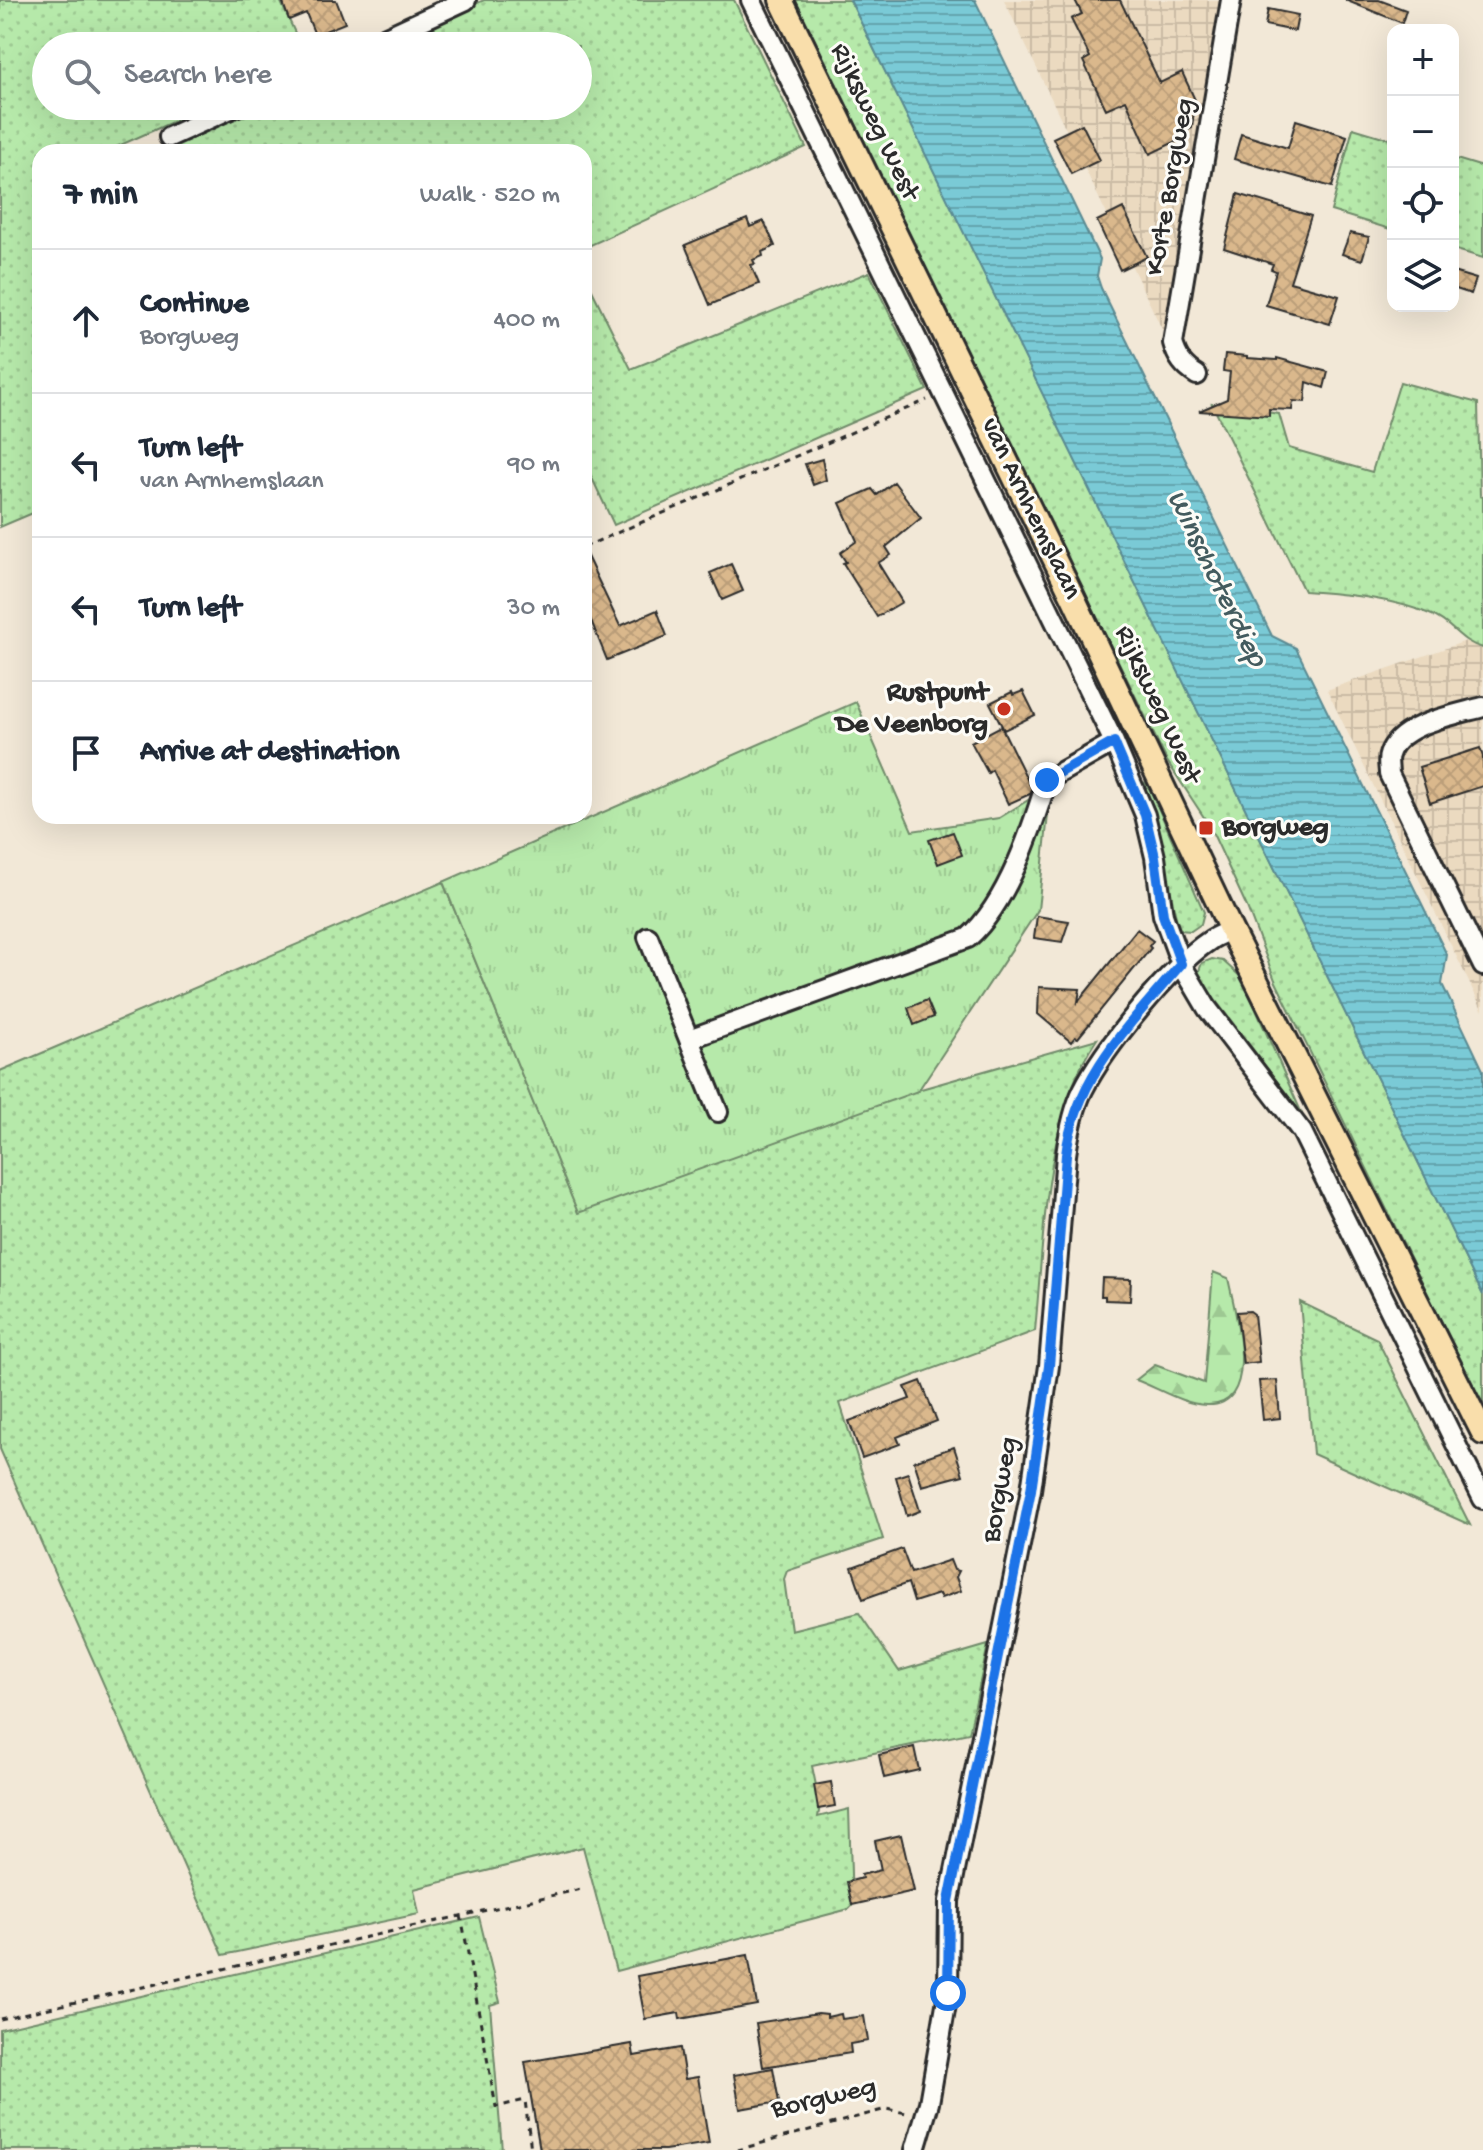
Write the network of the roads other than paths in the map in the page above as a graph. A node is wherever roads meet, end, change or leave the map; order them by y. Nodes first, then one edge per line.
1 (466, 0) edge
2 (751, 0) edge
3 (781, 0) edge
4 (1231, 0) edge
5 (397, 32) edge
6 (206, 120) edge
7 (169, 137) dead end
8 (1197, 375) dead end
9 (1483, 707) edge
10 (1114, 742) junction
11 (1231, 930) junction
12 (648, 937) dead end
13 (1181, 964) junction
14 (1483, 966) edge
15 (689, 1039) junction
16 (718, 1112) dead end
17 (1483, 1433) edge
18 (1483, 1499) edge
19 (915, 2150) edge

1 - 5 street
2 - 10 street, van Arnhemslaan
3 - 11 main road, Rijksweg West
4 - 8 street, Korte Borgweg
6 - 7 street
9 - 14 street
10 - 13 street, van Arnhemslaan
10 - 15 street
11 - 13 street, Borgweg
11 - 17 main road, Rijksweg West
12 - 15 street
13 - 18 street
13 - 19 street, Borgweg
15 - 16 street

